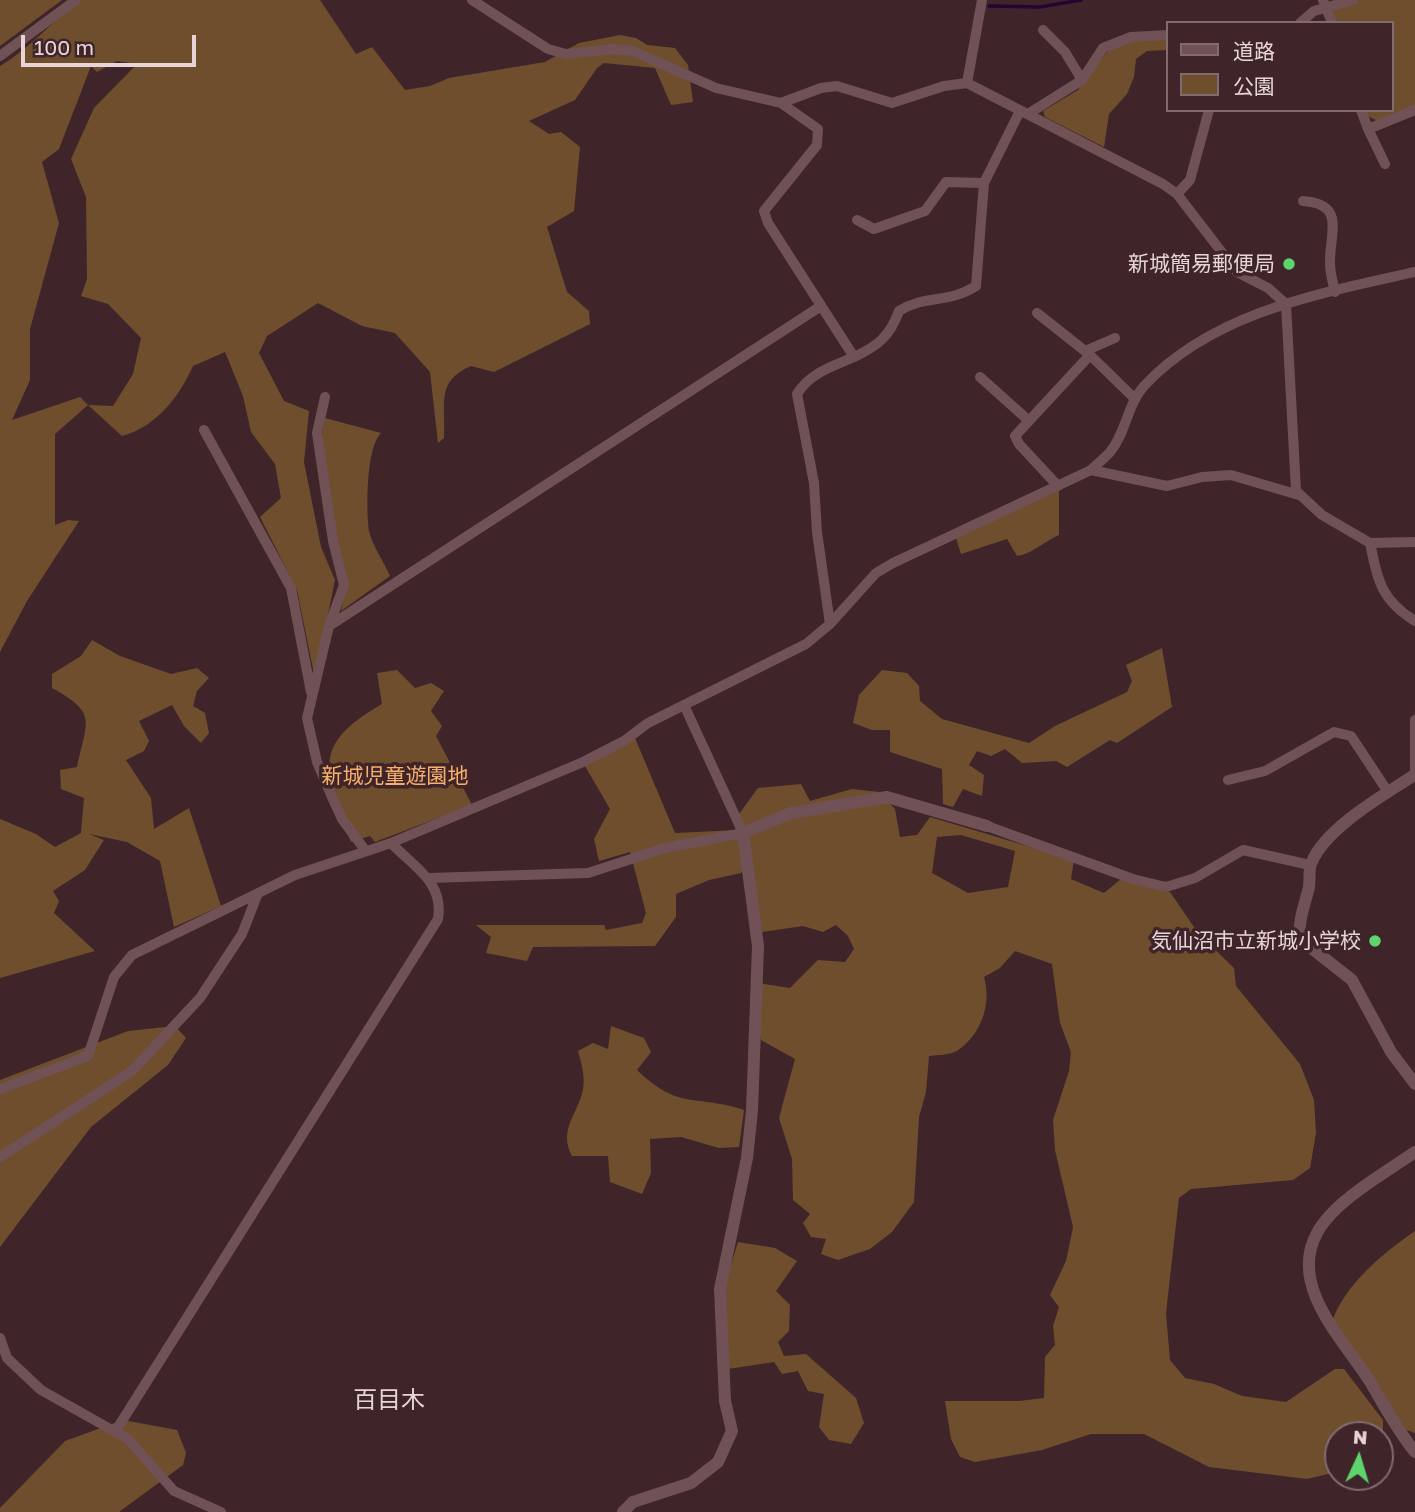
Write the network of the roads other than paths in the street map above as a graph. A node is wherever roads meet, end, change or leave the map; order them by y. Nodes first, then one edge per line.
1 (76, 0) edge
2 (472, 0) edge
3 (982, 0) edge
4 (1353, 0) edge
5 (1325, 4) edge
6 (1302, 21) edge
7 (1331, 21) edge
8 (1043, 30) dead end
9 (1166, 35) edge
10 (0, 56) edge
11 (1082, 80) junction
12 (967, 83) junction
13 (781, 103) junction
14 (1415, 110) edge
15 (1208, 112) edge
16 (1362, 112) edge
17 (1024, 113) junction
18 (1368, 129) junction
19 (1385, 163) dead end
20 (984, 183) junction
21 (1177, 194) junction
22 (1303, 201) dead end
23 (857, 220) dead end
24 (1415, 272) edge
25 (1335, 292) junction
26 (1286, 304) junction
27 (821, 306) junction
28 (1037, 313) dead end
29 (1115, 338) dead end
30 (1088, 353) junction
31 (854, 357) junction
32 (980, 377) dead end
33 (325, 397) dead end
34 (1134, 398) junction
35 (1028, 420) junction
36 (204, 430) dead end
37 (1091, 470) junction
38 (1058, 486) junction
39 (1302, 497) junction
40 (1415, 542) edge
41 (1370, 543) junction
42 (1415, 621) edge
43 (830, 624) junction
44 (329, 626) junction
45 (312, 699) junction
46 (684, 705) junction
47 (1415, 719) edge
48 (1414, 776) edge
49 (1228, 780) dead end
50 (1388, 792) junction
51 (987, 826) joint
52 (743, 832) junction
53 (391, 843) junction
54 (365, 850) junction
55 (1310, 865) junction
56 (430, 878) junction
57 (258, 893) junction
58 (1415, 1084) edge
59 (0, 1089) edge
60 (1415, 1152) edge
61 (0, 1157) edge
62 (0, 1338) edge
63 (115, 1432) junction
64 (1415, 1452) edge
65 (221, 1512) edge
66 (623, 1512) edge

1 - 10 street
2 - 13 street
3 - 12 street
4 - 5 street
5 - 6 street
5 - 7 street
8 - 11 street
9 - 11 street
11 - 17 street
12 - 13 street
12 - 17 street
13 - 27 street
14 - 18 street
15 - 21 street
16 - 18 street
17 - 20 street
17 - 21 street
18 - 19 street
20 - 23 street
20 - 31 street
21 - 26 street
22 - 25 street
24 - 25 street
25 - 26 street
26 - 34 street
26 - 39 street
27 - 31 street
27 - 44 street
28 - 30 street
29 - 30 street
30 - 34 street
30 - 35 street
31 - 43 street
32 - 35 street
33 - 44 street
34 - 37 street
35 - 38 street
36 - 45 street
37 - 38 street
37 - 39 street
38 - 43 street
39 - 41 street
40 - 41 street
41 - 42 street
43 - 46 street
44 - 45 street
45 - 54 street
46 - 52 street
46 - 53 street
47 - 48 street
48 - 50 street
49 - 50 street
50 - 55 street
51 - 52 street
51 - 55 street
52 - 56 street
52 - 66 street
53 - 54 street
53 - 56 street
54 - 57 street
55 - 58 street
56 - 63 street
57 - 59 street
57 - 61 street
60 - 64 street
62 - 63 street
63 - 65 street

